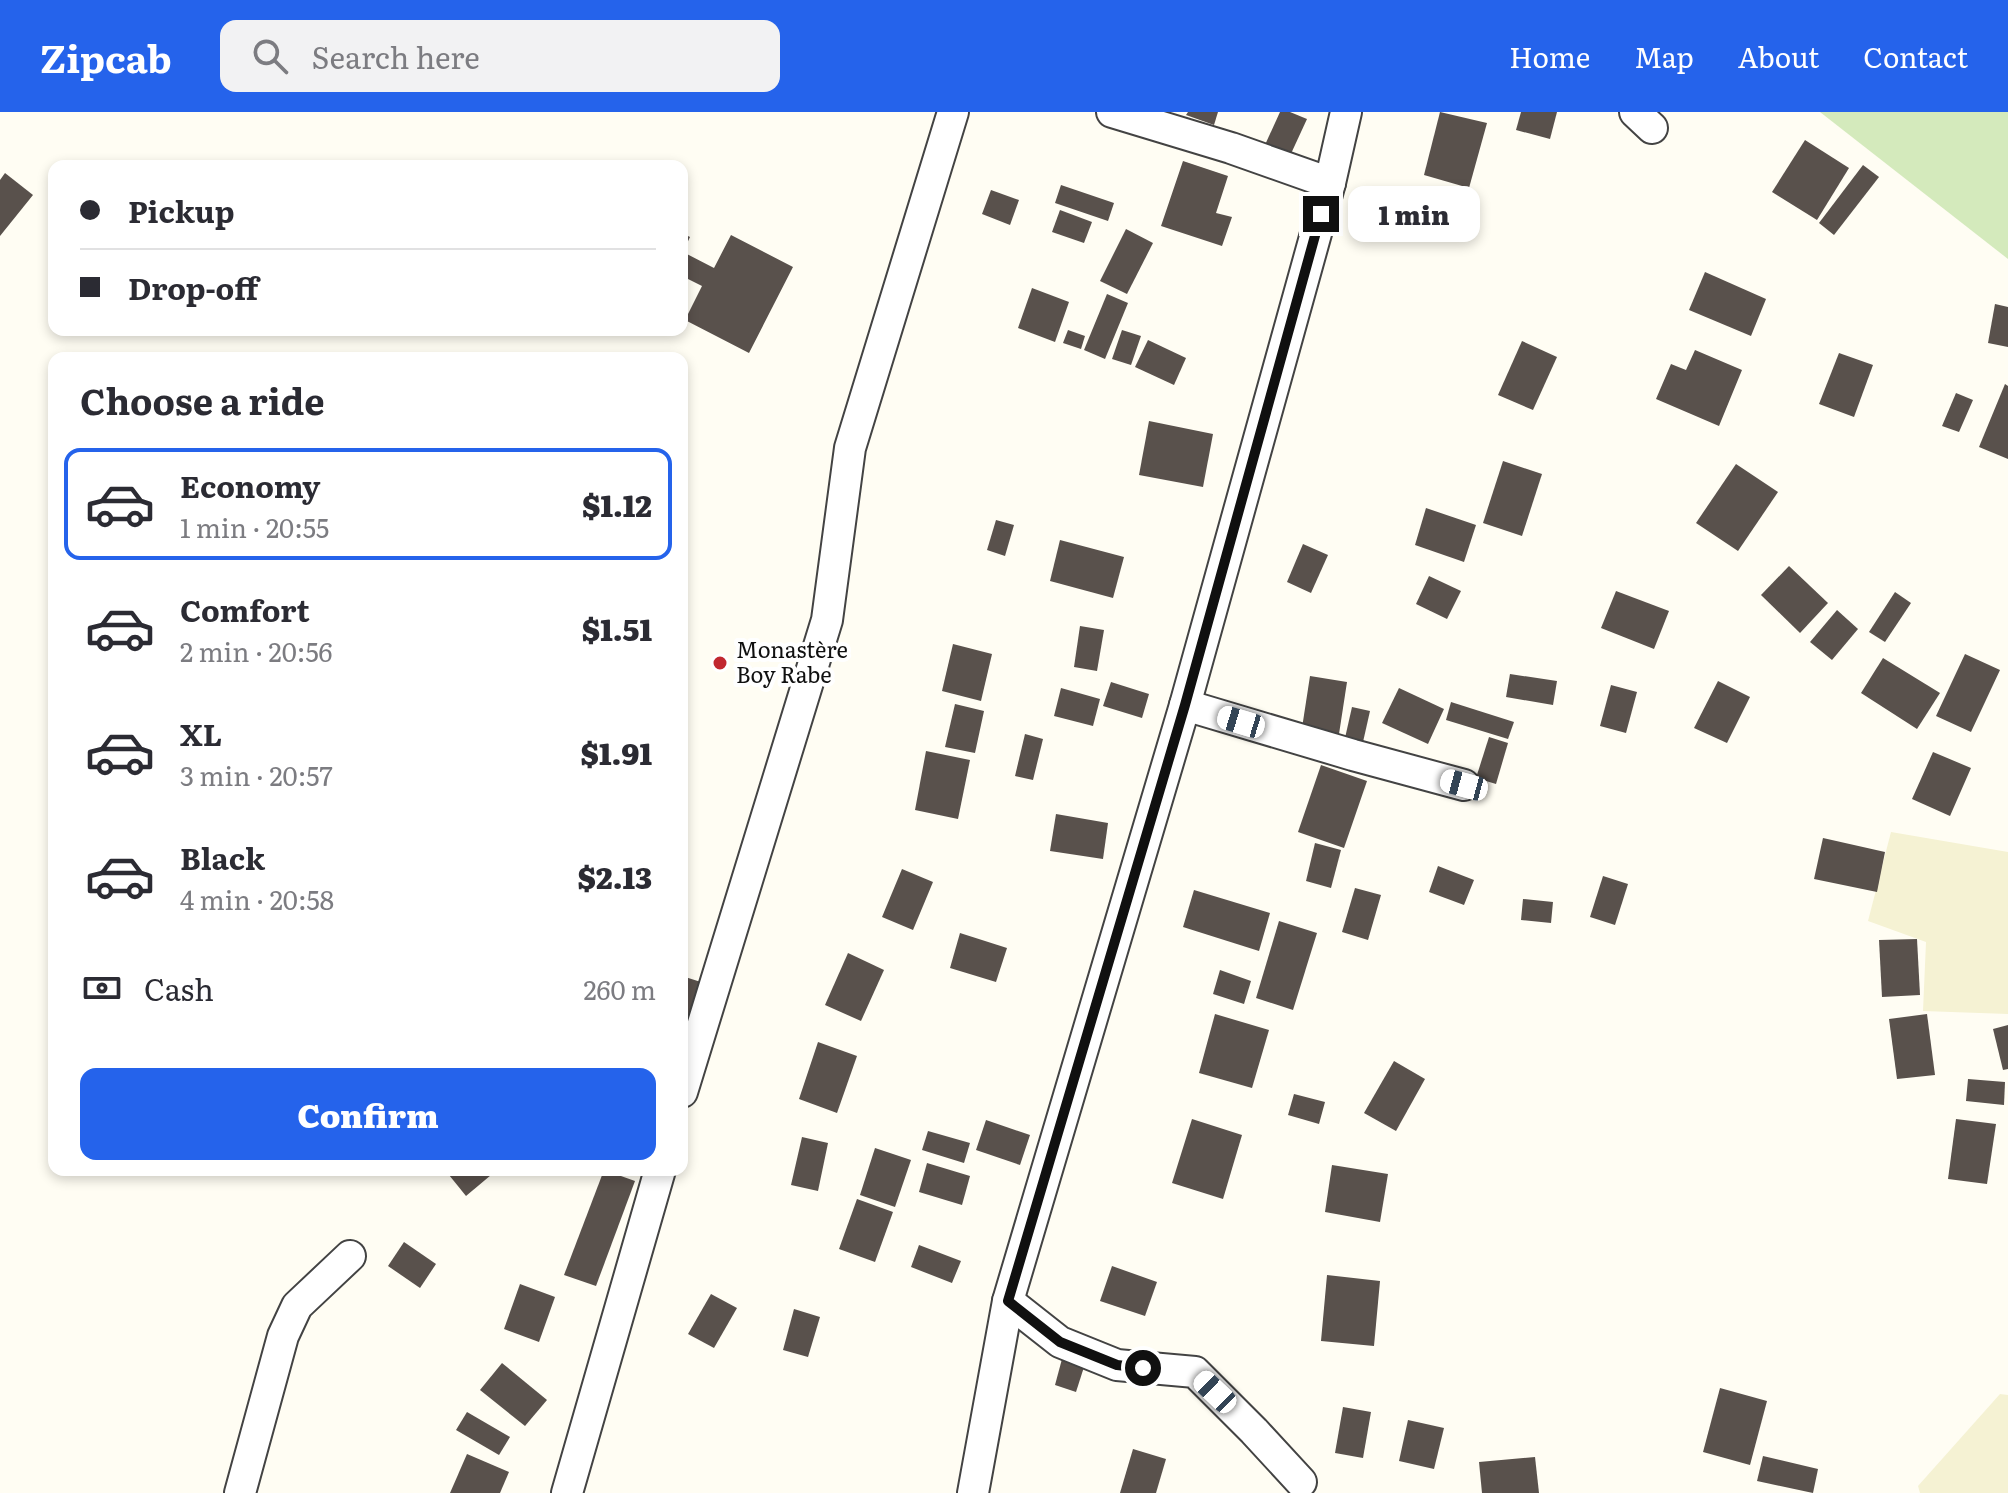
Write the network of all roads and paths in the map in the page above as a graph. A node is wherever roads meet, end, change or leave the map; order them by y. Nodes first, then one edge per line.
1 (953, 112) edge
2 (1112, 112) edge
3 (1346, 112) edge
4 (1330, 183) junction
5 (1185, 705) junction
6 (1464, 785) dead end
7 (688, 1072) edge
8 (658, 1176) edge
9 (350, 1256) dead end
10 (1008, 1301) junction
11 (1301, 1482) dead end
12 (240, 1493) edge
13 (567, 1493) edge
14 (973, 1493) edge

1 - 7 street
2 - 4 street
3 - 4 street
4 - 5 street
5 - 6 street
5 - 10 street
8 - 13 street
9 - 12 street
10 - 11 street
10 - 14 street

